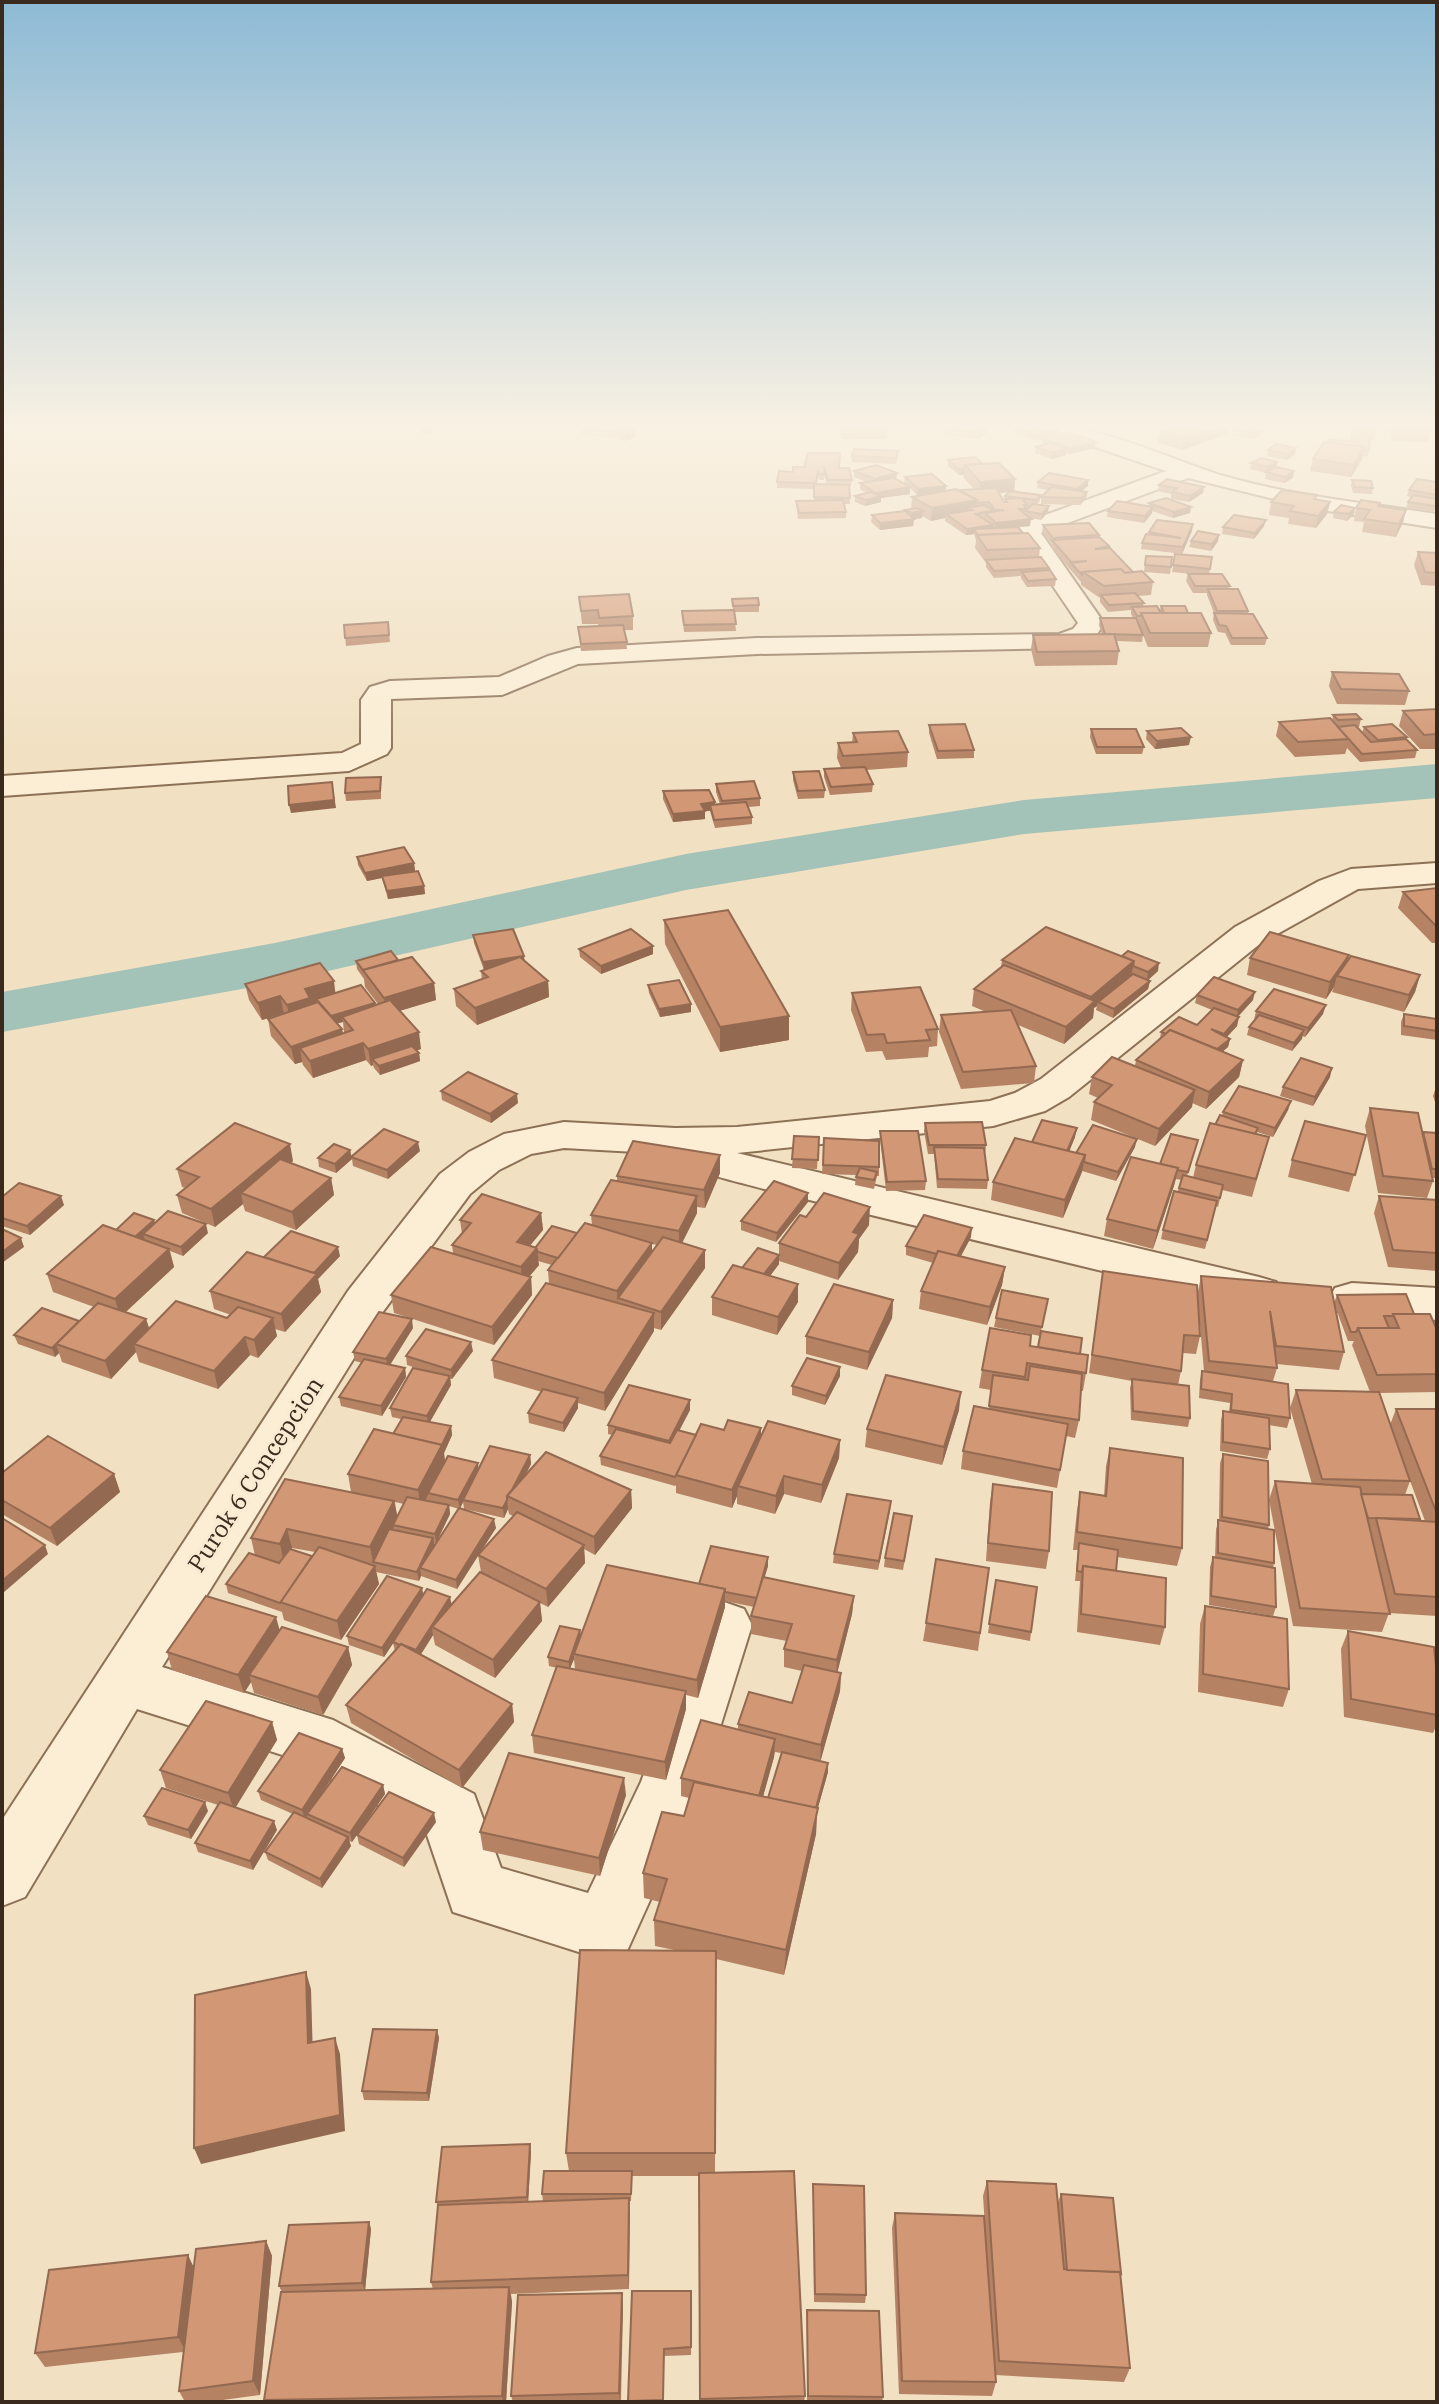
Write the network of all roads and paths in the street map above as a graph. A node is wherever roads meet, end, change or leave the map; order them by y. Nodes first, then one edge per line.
1 (1033, 538) edge
2 (2, 786) edge
3 (1437, 873) edge
4 (675, 1141) junction
5 (1437, 1304) edge
6 (724, 1625) edge
7 (123, 1680) junction
8 (2, 1876) edge

1 - 2 street
3 - 4 street, Purok 6 Concepcion
4 - 5 street
4 - 7 street, Purok 6 Concepcion
6 - 7 street
7 - 8 street, Purok 6 Concepcion

